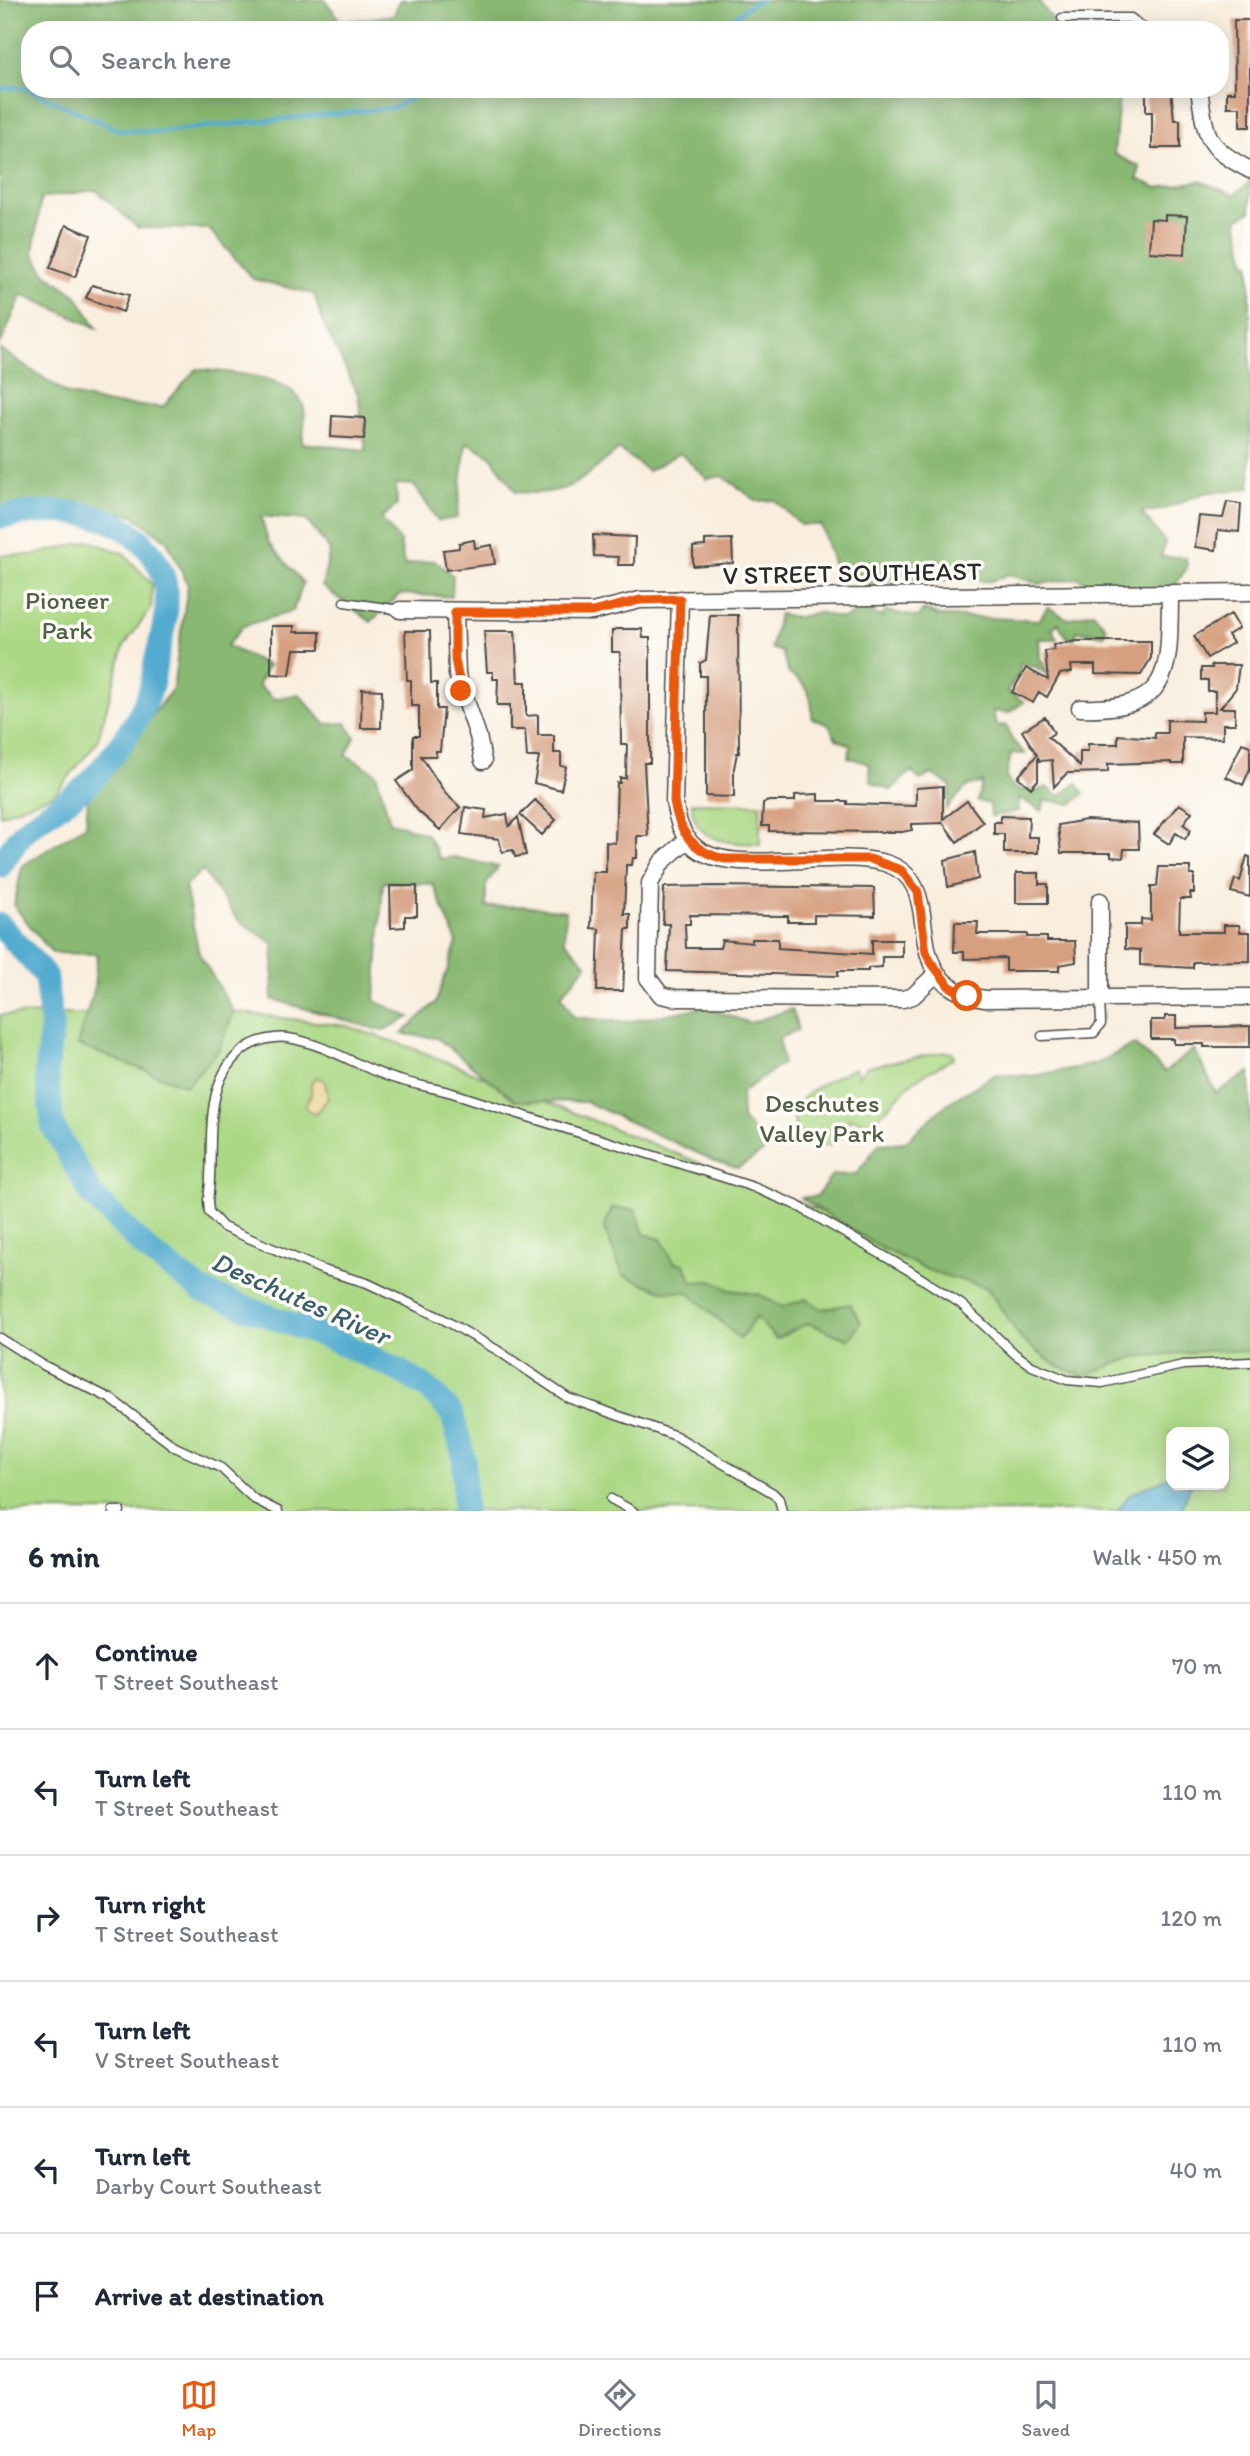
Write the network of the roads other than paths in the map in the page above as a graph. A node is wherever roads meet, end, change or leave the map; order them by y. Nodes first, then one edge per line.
1 (1062, 18) dead end
2 (1135, 21) edge
3 (1200, 98) edge
4 (1250, 170) edge
5 (1250, 592) edge
6 (1170, 594) junction
7 (680, 599) junction
8 (344, 602) dead end
9 (400, 610) joint
10 (455, 612) junction
11 (1080, 708) dead end
12 (483, 761) dead end
13 (688, 839) junction
14 (1100, 901) dead end
15 (937, 973) junction
16 (1100, 997) junction
17 (1250, 997) edge
18 (1042, 1036) dead end
19 (0, 1338) edge
20 (1250, 1362) edge
21 (611, 1499) dead end
22 (113, 1511) edge
23 (121, 1511) edge
24 (278, 1511) edge
25 (632, 1511) edge
26 (782, 1511) edge

1 - 2 lane
3 - 4 street
5 - 6 street, V STREET SOUTHEAST
6 - 7 street, V STREET SOUTHEAST
6 - 11 street
7 - 10 street, V STREET SOUTHEAST
7 - 13 street
8 - 9 lane
9 - 10 street, V STREET SOUTHEAST
10 - 12 street
13 - 15 street
13 - 15 street
14 - 16 street
15 - 16 street
16 - 17 street
16 - 18 lane
19 - 24 lane
20 - 26 lane
21 - 25 lane
22 - 23 lane

